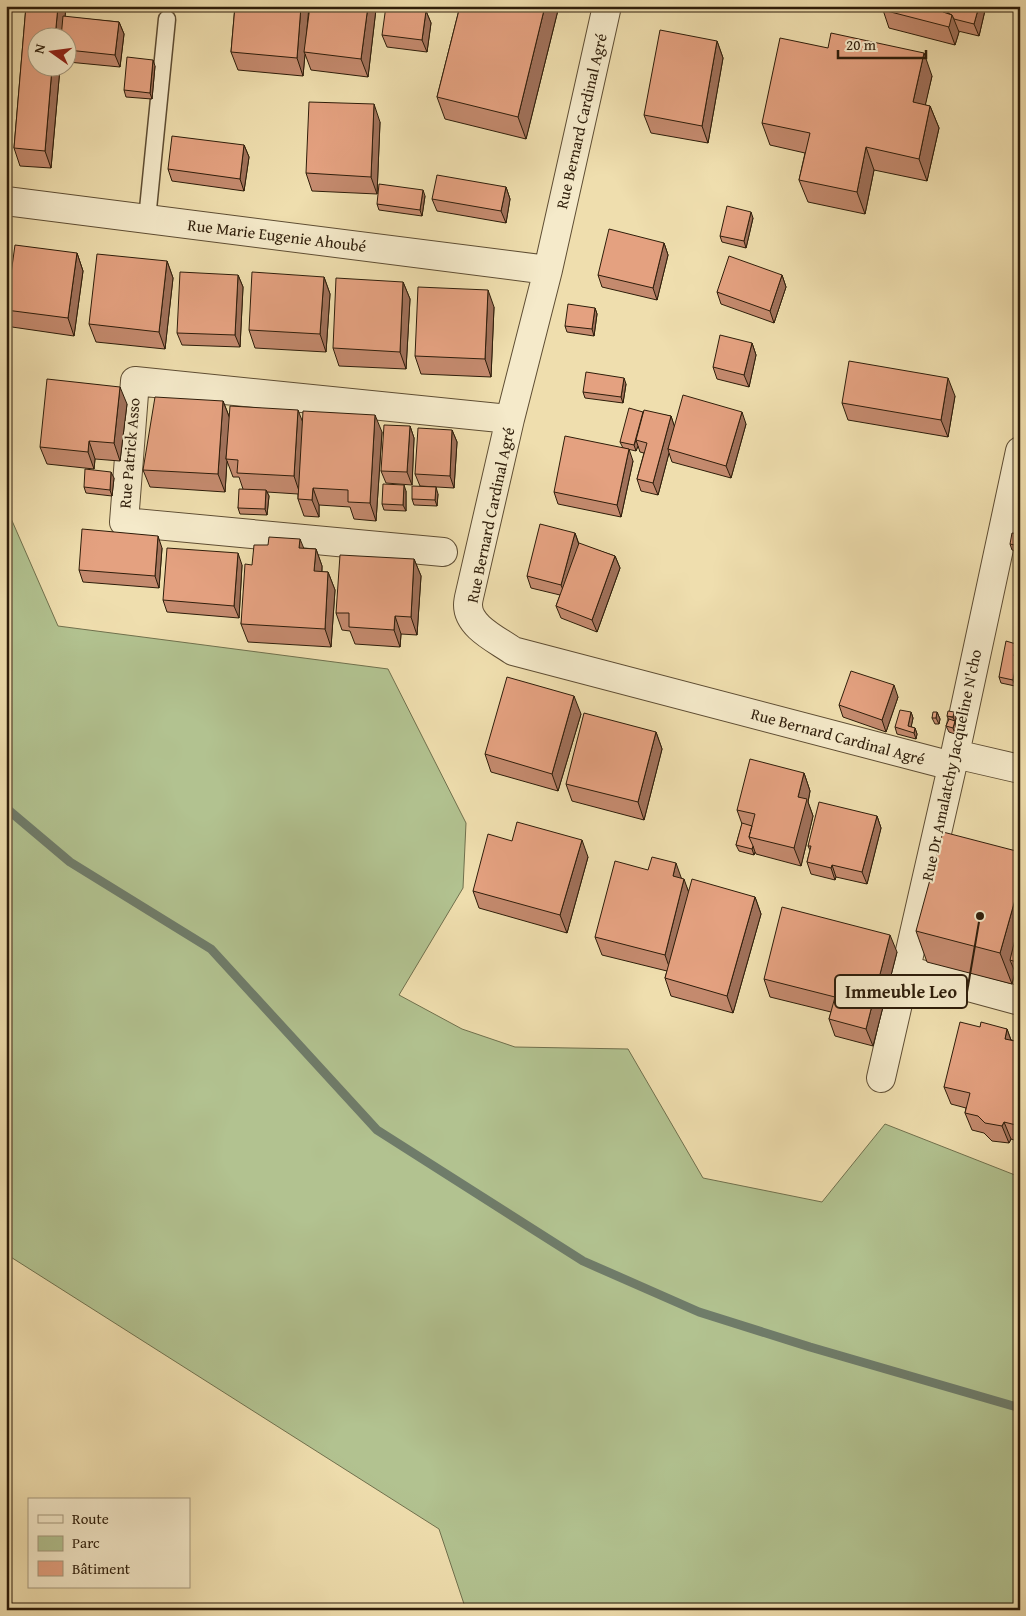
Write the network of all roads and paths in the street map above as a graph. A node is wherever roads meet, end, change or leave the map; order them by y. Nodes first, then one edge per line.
1 (607, 6) edge
2 (167, 19) dead end
3 (6, 201) edge
4 (147, 219) junction
5 (548, 270) junction
6 (510, 419) junction
7 (1020, 451) edge
8 (443, 552) dead end
9 (953, 760) junction
10 (1020, 769) edge
11 (906, 970) junction
12 (1020, 1002) edge
13 (881, 1078) dead end

1 - 5 street, Rue Bernard Cardinal Agré
2 - 4 lane
3 - 4 street, Rue Marie Eugenie Ahoubé
4 - 5 street, Rue Marie Eugenie Ahoubé
5 - 6 street, Rue Bernard Cardinal Agré
6 - 8 street, Rue Patrick Asso
6 - 9 street, Rue Bernard Cardinal Agré
7 - 9 street, Rue Dr Amalatchy Jacqueline N'cho
9 - 10 street, Rue Bernard Cardinal Agré
9 - 11 street, Rue Dr Amalatchy Jacqueline N'cho
11 - 12 street
11 - 13 street, Rue Dr Amalatchy Jacqueline N'cho

